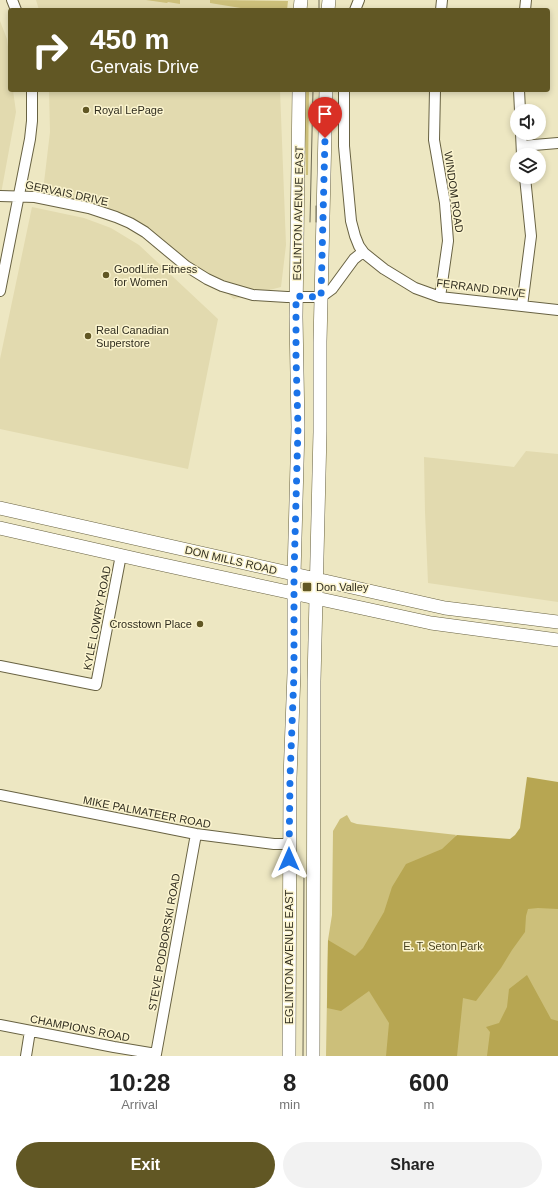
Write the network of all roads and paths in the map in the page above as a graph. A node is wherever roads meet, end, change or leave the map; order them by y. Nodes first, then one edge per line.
1 (32, 92) edge
2 (299, 92) edge
3 (326, 92) edge
4 (344, 92) edge
5 (435, 92) edge
6 (519, 92) edge
7 (520, 104) edge
8 (558, 143) edge
9 (536, 148) edge
10 (526, 184) edge
11 (0, 196) edge
12 (19, 196) junction
13 (364, 253) junction
14 (0, 291) edge
15 (296, 296) junction
16 (321, 297) junction
17 (440, 297) junction
18 (522, 306) junction
19 (558, 310) edge
20 (0, 508) edge
21 (0, 528) edge
22 (121, 556) junction
23 (294, 575) junction
24 (316, 580) junction
25 (294, 593) junction
26 (315, 598) junction
27 (558, 622) edge
28 (558, 640) edge
29 (0, 666) edge
30 (0, 795) edge
31 (196, 834) junction
32 (290, 844) junction
33 (0, 1025) edge
34 (30, 1031) junction
35 (113, 1052) edge
36 (156, 1054) joint
37 (26, 1056) edge
38 (289, 1056) edge
39 (313, 1056) edge

1 - 12 street
2 - 15 main road, EGLINTON AVENUE EAST
3 - 16 main road
4 - 13 street, FERRAND DRIVE
5 - 17 street, WINDOM ROAD
6 - 7 street
8 - 9 street
10 - 18 street
11 - 12 street, GERVAIS DRIVE
12 - 14 street
12 - 15 street, GERVAIS DRIVE
13 - 16 street
13 - 17 street, FERRAND DRIVE
15 - 16 street, GERVAIS DRIVE
15 - 23 main road, EGLINTON AVENUE EAST
16 - 24 main road
17 - 18 street, FERRAND DRIVE
18 - 19 street, FERRAND DRIVE
20 - 23 main road, DON MILLS ROAD
21 - 22 main road, DON MILLS ROAD
22 - 25 main road, DON MILLS ROAD
22 - 29 street, KYLE LOWRY ROAD
23 - 24 main road, DON MILLS ROAD
23 - 25 main road, EGLINTON AVENUE EAST
24 - 26 main road
24 - 27 main road, DON MILLS ROAD
25 - 26 main road, DON MILLS ROAD
25 - 32 main road, EGLINTON AVENUE EAST
26 - 28 main road, DON MILLS ROAD
26 - 39 main road
30 - 31 street, MIKE PALMATEER ROAD
31 - 32 street, MIKE PALMATEER ROAD
31 - 36 street, STEVE PODBORSKI ROAD
32 - 38 main road, EGLINTON AVENUE EAST
33 - 34 street, CHAMPIONS ROAD
34 - 35 street, CHAMPIONS ROAD
34 - 37 street
35 - 36 street, CHAMPIONS ROAD

